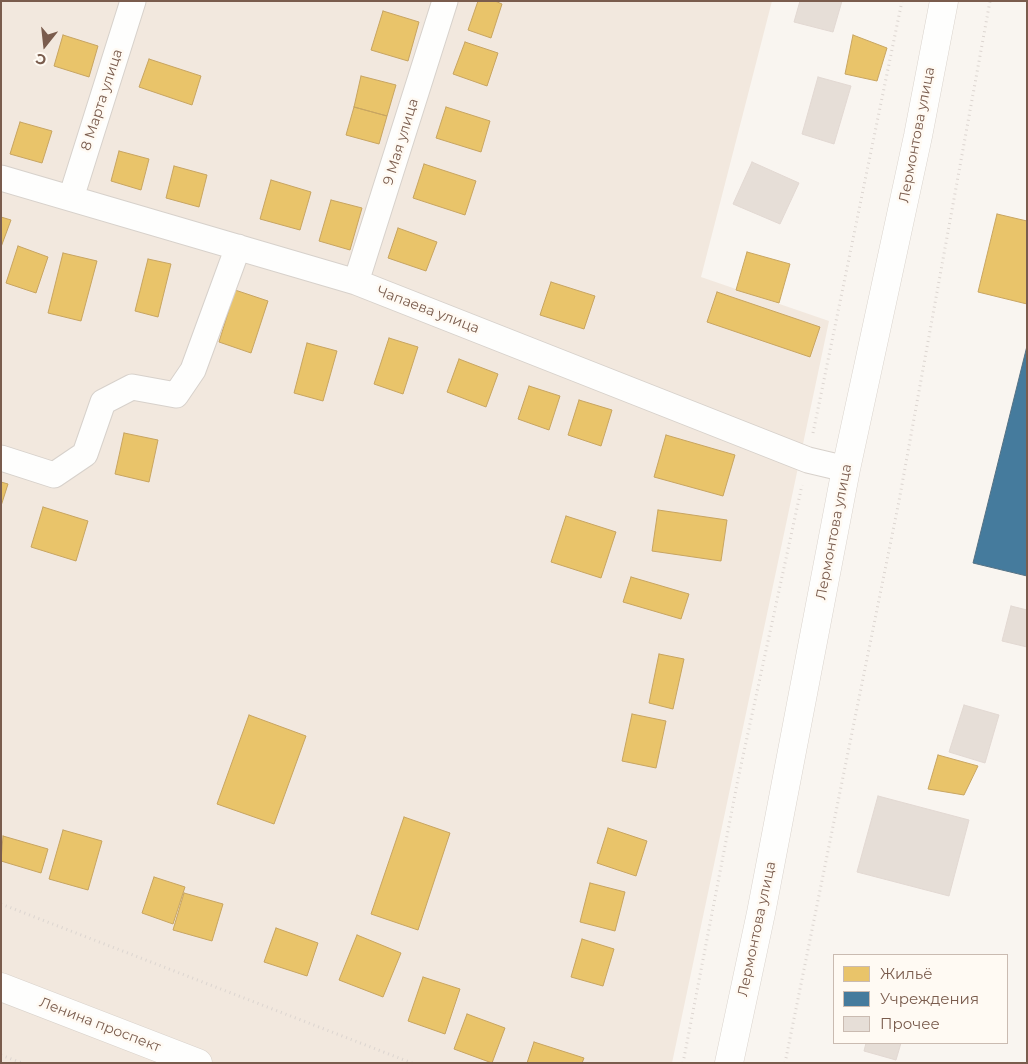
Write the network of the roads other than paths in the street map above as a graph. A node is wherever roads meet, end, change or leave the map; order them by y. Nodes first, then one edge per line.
1 (133, 1) edge
2 (445, 1) edge
3 (944, 1) edge
4 (1, 178) edge
5 (71, 198) junction
6 (238, 247) junction
7 (356, 282) junction
8 (1, 458) edge
9 (846, 469) junction
10 (1, 987) edge
11 (198, 1063) edge
12 (729, 1063) edge

1 - 5 street, 8 Марта улица
2 - 7 street, 9 Мая улица
3 - 9 main road, Лермонтова улица
4 - 5 street, Чапаева улица
5 - 6 street, Чапаева улица
6 - 7 street, Чапаева улица
6 - 8 street
7 - 9 street, Чапаева улица
9 - 12 main road, Лермонтова улица
10 - 11 main road, Ленина проспект

